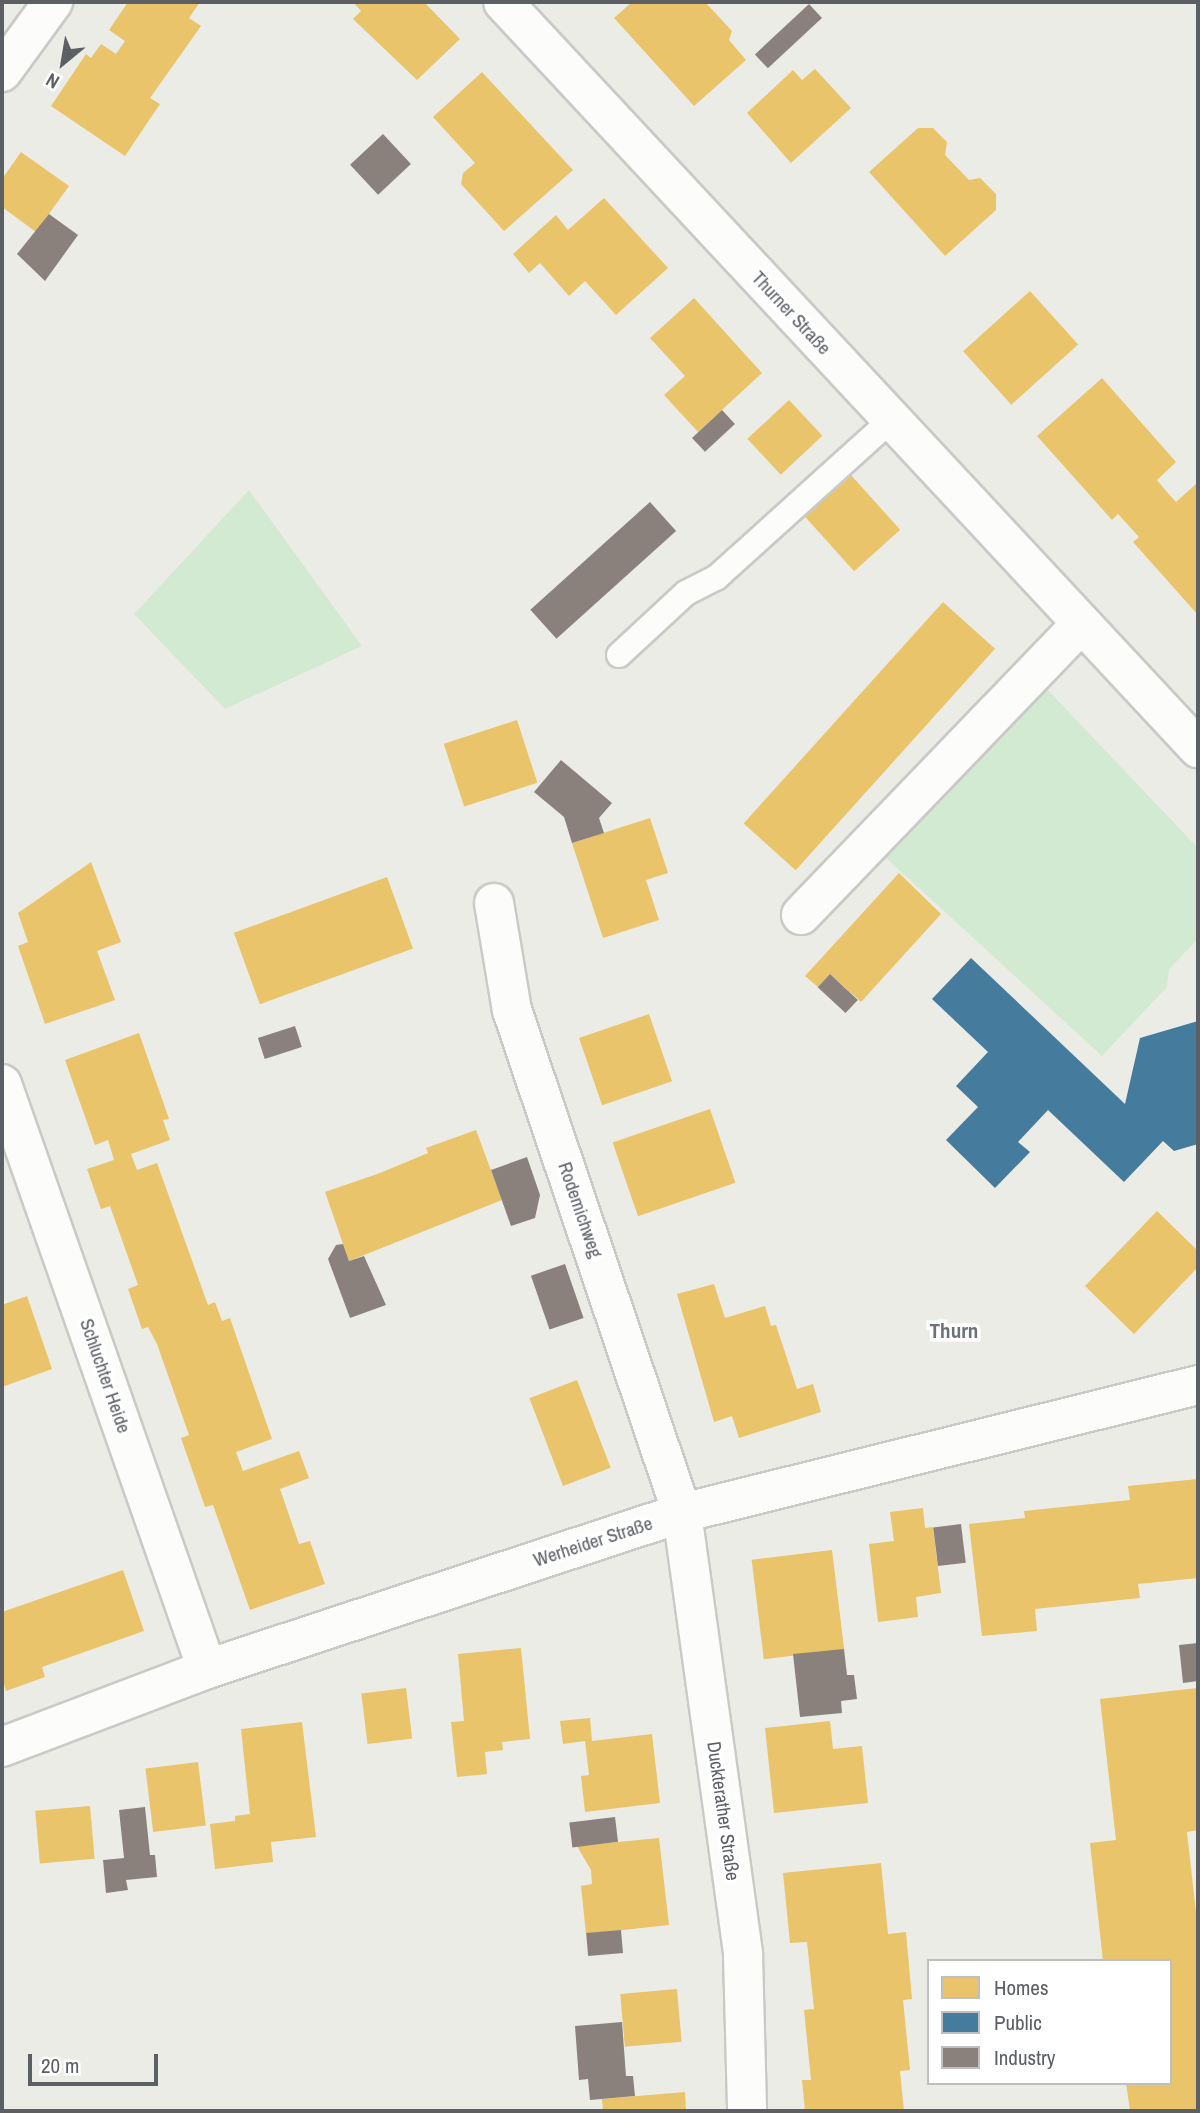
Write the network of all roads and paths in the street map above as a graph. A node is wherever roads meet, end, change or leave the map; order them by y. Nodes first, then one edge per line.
1 (53, 2) edge
2 (503, 2) edge
3 (2, 72) edge
4 (891, 420) junction
5 (1081, 624) junction
6 (619, 655) dead end
7 (1194, 734) edge
8 (494, 903) dead end
9 (801, 915) dead end
10 (2, 1084) edge
11 (1198, 1385) edge
12 (682, 1513) junction
13 (208, 1669) junction
14 (2, 1747) edge
15 (747, 2111) edge

1 - 3 street
2 - 4 street, Thurner Straße
4 - 5 street, Thurner Straße
4 - 6 lane
5 - 7 street, Thurner Straße
5 - 9 street
8 - 12 street, Rodemichweg
10 - 13 street, Schluchter Heide
11 - 12 street, Werheider Straße
12 - 13 street, Werheider Straße
12 - 15 street, Duckterather Straße
13 - 14 street, Werheider Straße

